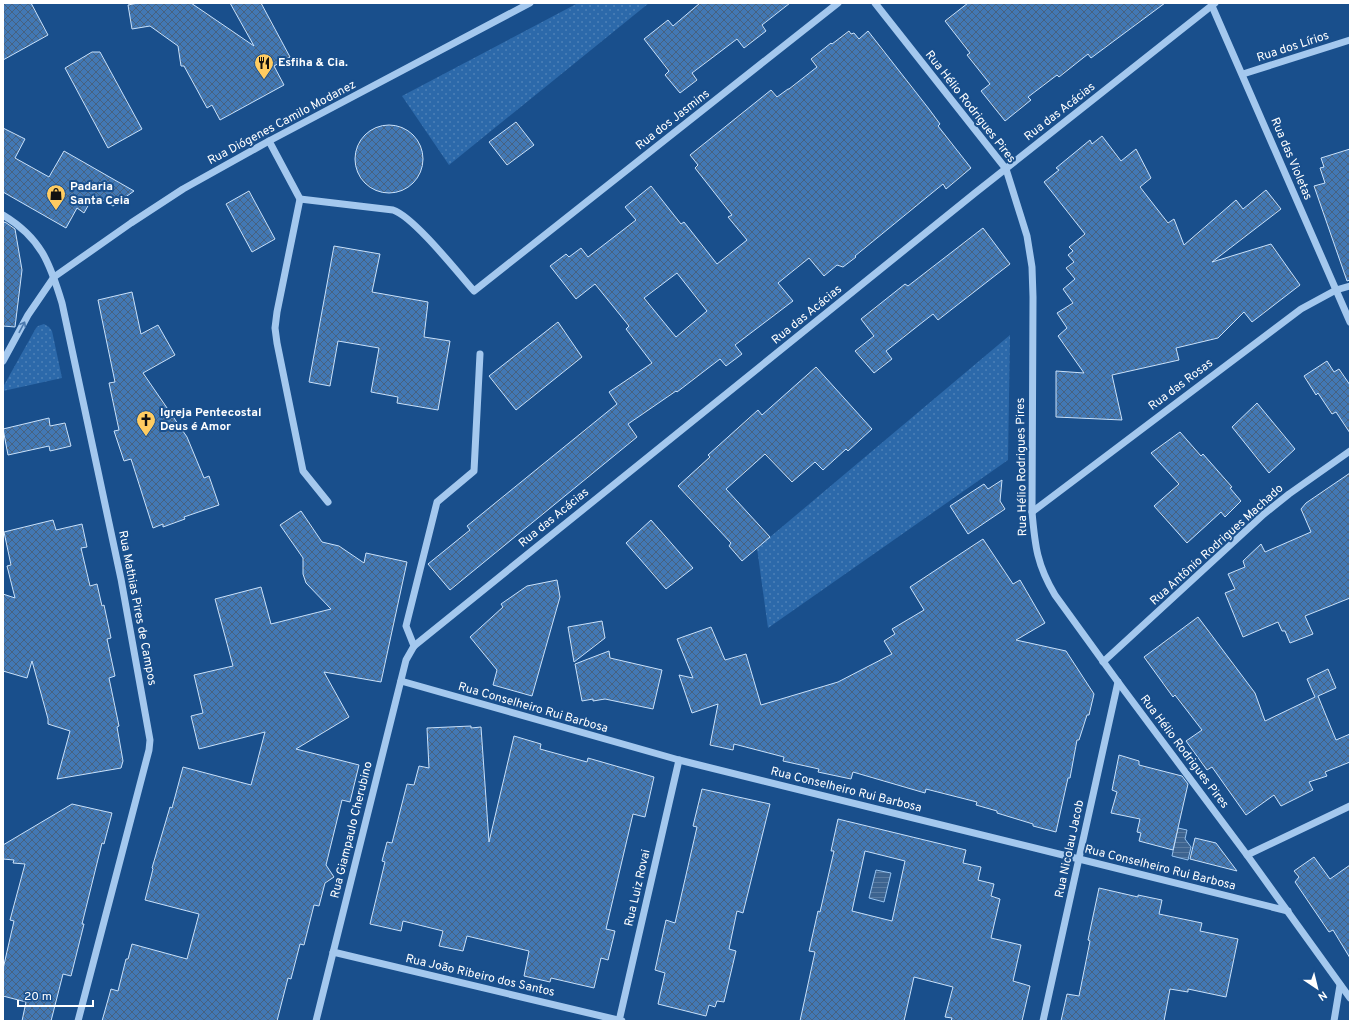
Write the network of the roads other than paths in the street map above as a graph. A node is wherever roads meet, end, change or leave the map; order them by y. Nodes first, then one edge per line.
1 (530, 3) edge
2 (838, 3) edge
3 (875, 3) edge
4 (1213, 4) edge
5 (1350, 40) edge
6 (1243, 74) junction
7 (269, 141) junction
8 (1006, 169) junction
9 (300, 199) junction
10 (3, 215) edge
11 (54, 277) junction
12 (1350, 286) edge
13 (1336, 290) junction
14 (1350, 322) edge
15 (480, 354) dead end
16 (3, 361) edge
17 (1350, 451) edge
18 (328, 502) dead end
19 (1032, 512) junction
20 (414, 646) junction
21 (1103, 662) junction
22 (401, 681) junction
23 (1118, 682) junction
24 (678, 760) junction
25 (1350, 806) edge
26 (1247, 855) junction
27 (1079, 859) junction
28 (1288, 911) junction
29 (333, 952) junction
30 (1340, 985) junction
31 (1350, 998) edge
32 (78, 1021) edge
33 (316, 1021) edge
34 (620, 1021) edge
35 (1043, 1021) edge
36 (1334, 1021) edge

1 - 7 street, Rua Diógenes Camilo Modanez
2 - 9 street, Rua dos Jasmins
3 - 8 street, Rua Hélio Rodrigues Pires
4 - 6 street, Rua das Violetas
4 - 8 street, Rua das Acácias
5 - 6 street, Rua dos Lírios
6 - 13 street, Rua das Violetas
7 - 9 street
7 - 11 street, Rua Diógenes Camilo Modanez
8 - 19 street, Rua Hélio Rodrigues Pires
8 - 20 street, Rua das Acácias
9 - 18 street
10 - 11 street, Rua Mathias Pires de Campos
16 -> 11 street
11 - 32 street, Rua Mathias Pires de Campos
12 - 13 street, Rua das Rosas
13 - 14 street, Rua das Violetas
13 - 19 street, Rua das Rosas
15 - 20 street
17 - 21 street, Rua Antônio Rodrigues Machado
19 - 21 street, Rua Hélio Rodrigues Pires
20 - 22 street, Rua Giampaulo Cherubino
21 - 23 street, Rua Hélio Rodrigues Pires
22 - 24 street, Rua Conselheiro Rui Barbosa
22 - 29 street, Rua Giampaulo Cherubino
23 - 26 street, Rua Hélio Rodrigues Pires
23 - 27 street, Rua Nicolau Jacob
24 - 27 street, Rua Conselheiro Rui Barbosa
24 - 34 street, Rua Luiz Rovai
25 - 26 street
26 - 28 street, Rua Hélio Rodrigues Pires
27 - 28 street, Rua Conselheiro Rui Barbosa
27 - 35 street, Rua Nicolau Jacob
28 - 30 street, Rua Hélio Rodrigues Pires
29 - 33 street, Rua Giampaulo Cherubino
29 - 34 street, Rua João Ribeiro dos Santos
30 - 31 street, Rua Hélio Rodrigues Pires
30 - 36 street

